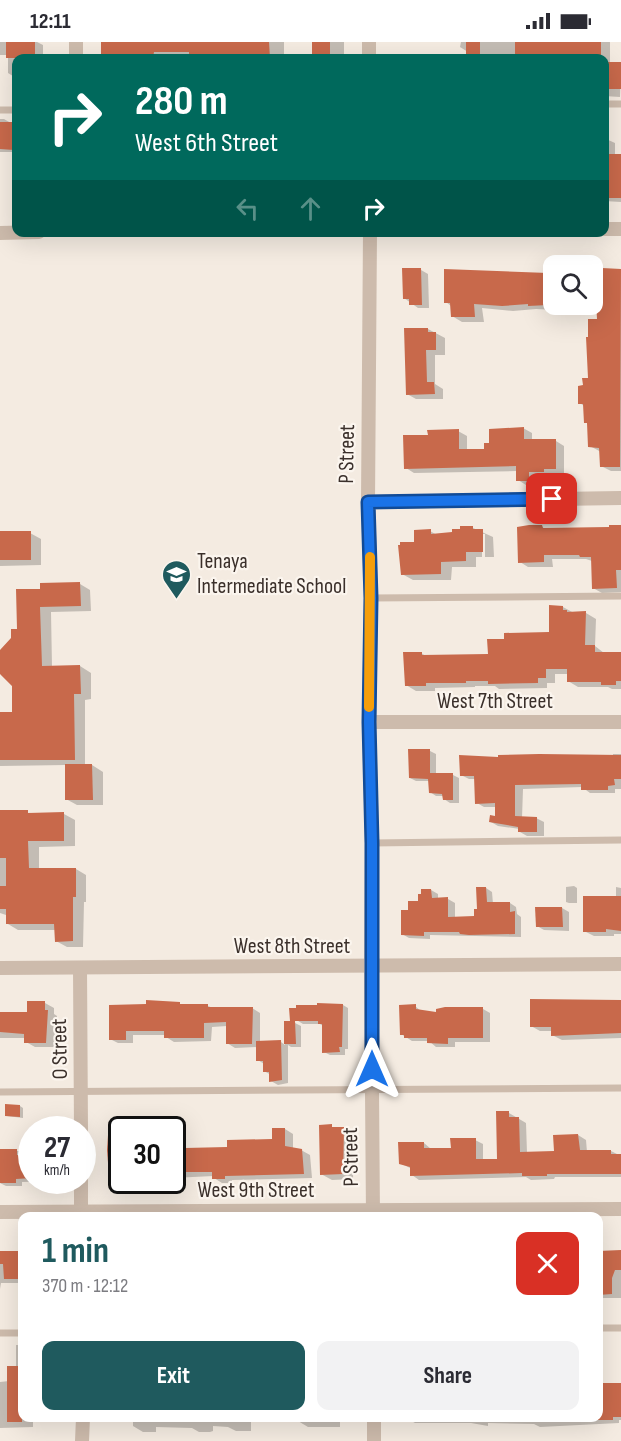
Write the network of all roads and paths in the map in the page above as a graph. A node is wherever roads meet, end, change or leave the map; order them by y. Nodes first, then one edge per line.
1 (370, 237) edge
2 (621, 498) edge
3 (368, 502) junction
4 (621, 596) edge
5 (371, 598) junction
6 (369, 722) junction
7 (621, 723) edge
8 (621, 840) edge
9 (372, 843) junction
10 (621, 964) edge
11 (370, 966) junction
12 (0, 968) edge
13 (80, 968) junction
14 (621, 1088) edge
15 (372, 1090) junction
16 (0, 1092) edge
17 (81, 1092) junction
18 (81, 1116) edge
19 (81, 1194) edge
20 (621, 1209) edge
21 (0, 1212) edge
22 (18, 1212) edge
23 (81, 1212) edge
24 (373, 1212) edge
25 (435, 1212) edge
26 (603, 1328) edge
27 (621, 1328) edge
28 (0, 1333) edge
29 (18, 1333) edge
30 (82, 1422) edge
31 (374, 1422) edge
32 (82, 1441) edge
33 (374, 1441) edge

1 - 3 street, P Street
2 - 3 street
3 - 5 street, P Street
4 - 5 lane
5 - 6 street, P Street
6 - 7 street, West 7th Street
6 - 9 street, P Street
8 - 9 lane
9 - 11 street, P Street
10 - 11 street, West 8th Street
11 - 13 street, West 8th Street
11 - 15 street, P Street
12 - 13 street, West 8th Street
13 - 17 street, O Street
14 - 15 lane
15 - 17 lane
15 - 24 street, P Street
16 - 17 lane
17 - 18 street, O Street
19 - 23 street
20 - 25 street, West 9th Street
21 - 22 street, West 9th Street
26 - 27 lane
28 - 29 lane
30 - 32 street
31 - 33 street

